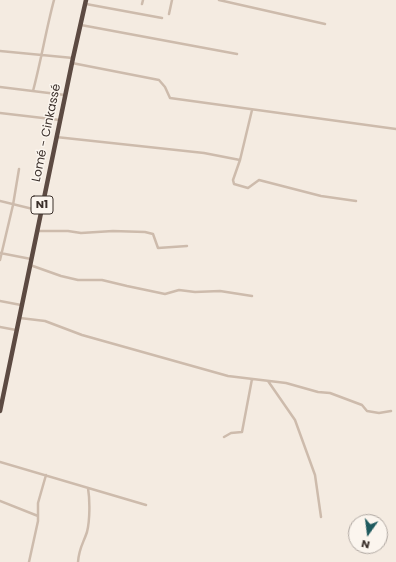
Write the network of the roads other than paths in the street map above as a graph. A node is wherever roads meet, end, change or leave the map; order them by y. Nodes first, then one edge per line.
1 (54, 0) edge
2 (143, 0) edge
3 (172, 0) edge
4 (218, 0) edge
5 (86, 2) edge
6 (142, 4) dead end
7 (170, 14) dead end
8 (162, 18) dead end
9 (325, 24) dead end
10 (80, 25) junction
11 (0, 51) edge
12 (237, 54) dead end
13 (42, 55) junction
14 (72, 60) junction
15 (0, 87) edge
16 (33, 91) junction
17 (65, 95) junction
18 (252, 110) junction
19 (0, 113) edge
20 (60, 120) junction
21 (396, 128) edge
22 (56, 137) junction
23 (240, 160) junction
24 (19, 169) dead end
25 (0, 201) edge
26 (356, 201) dead end
27 (13, 205) junction
28 (41, 211) junction
29 (37, 231) junction
30 (187, 246) dead end
31 (1, 253) edge
32 (31, 259) junction
33 (0, 260) edge
34 (30, 265) junction
35 (252, 296) dead end
36 (0, 301) edge
37 (22, 306) junction
38 (19, 318) junction
39 (0, 327) edge
40 (17, 330) junction
41 (252, 379) junction
42 (268, 381) junction
43 (0, 411) edge
44 (391, 411) dead end
45 (224, 438) dead end
46 (0, 462) edge
47 (46, 475) junction
48 (88, 488) junction
49 (0, 502) edge
50 (146, 505) dead end
51 (38, 516) junction
52 (321, 517) dead end
53 (29, 562) edge
54 (78, 562) edge

1 - 13 street
2 - 6 street
3 - 7 street
4 - 9 street
5 - 8 street
5 - 10 highway, Lomé - Cinkassé / N1
10 - 12 street
10 - 14 highway, Lomé - Cinkassé / N1
11 - 13 street
13 - 14 street
13 - 16 street
14 - 17 highway, Lomé - Cinkassé / N1
14 - 18 street
15 - 16 street
16 - 17 street
17 - 20 highway, Lomé - Cinkassé / N1
18 - 21 street
18 - 23 street
19 - 20 street
20 - 22 highway, Lomé - Cinkassé / N1
22 - 23 street
22 - 28 highway, Lomé - Cinkassé / N1
23 - 26 street
24 - 27 street
25 - 27 street
27 - 28 street
27 - 31 street
28 - 29 highway, Lomé - Cinkassé / N1
29 - 30 street
29 - 32 highway, Lomé - Cinkassé / N1
31 - 32 street
31 - 33 street
32 - 34 highway, Lomé - Cinkassé / N1
34 - 35 street
34 - 37 highway, Lomé - Cinkassé / N1
36 - 37 street
37 - 38 highway, Lomé - Cinkassé / N1
38 - 40 highway, Lomé - Cinkassé / N1
38 - 41 street
39 - 40 street
40 - 43 highway, Lomé - Cinkassé / N1
41 - 42 street
41 - 45 street
42 - 44 street
42 - 52 street
46 - 47 street
47 - 48 street
47 - 51 street
48 - 50 street
48 - 54 street
49 - 51 street
51 - 53 street

